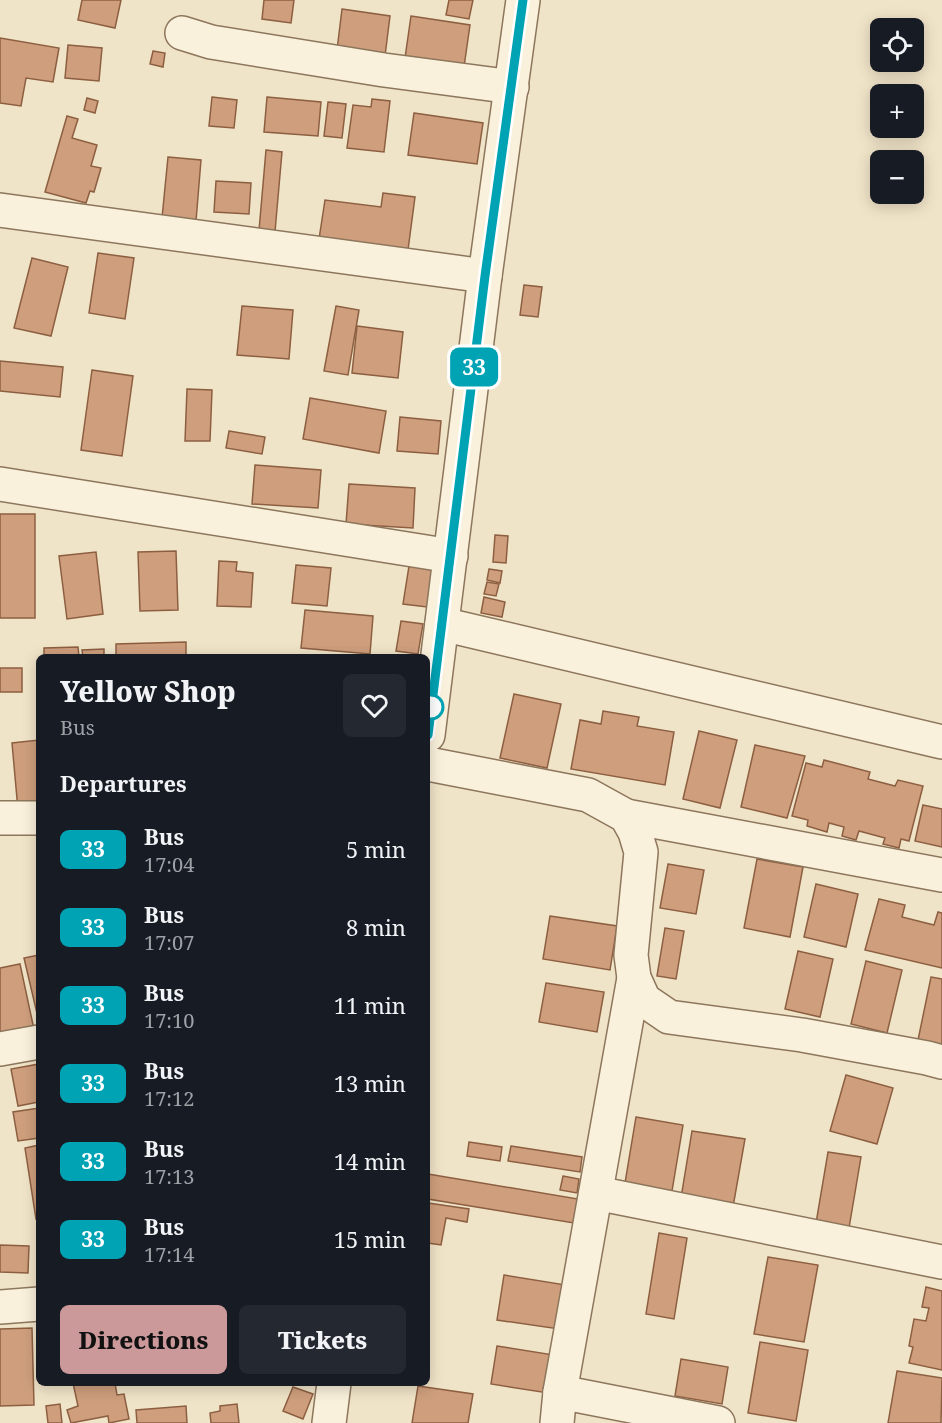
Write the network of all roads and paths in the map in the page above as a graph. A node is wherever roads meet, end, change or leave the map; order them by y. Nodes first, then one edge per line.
1 (523, 0) edge
2 (182, 33) dead end
3 (512, 87) junction
4 (0, 210) edge
5 (485, 276) junction
6 (0, 484) edge
7 (451, 555) junction
8 (442, 624) junction
9 (430, 719) edge
10 (942, 741) edge
11 (430, 764) edge
12 (626, 816) junction
13 (0, 818) edge
14 (36, 818) edge
15 (942, 875) edge
16 (634, 978) junction
17 (36, 1043) edge
18 (0, 1049) edge
19 (942, 1062) edge
20 (596, 1193) junction
21 (942, 1262) edge
22 (36, 1304) edge
23 (0, 1307) edge
24 (334, 1386) edge
25 (558, 1408) edge
26 (329, 1423) edge
27 (718, 1423) edge

1 - 3 street
2 - 3 street
3 - 5 street
4 - 5 street
5 - 7 street
6 - 7 street
7 - 8 street
8 - 9 street
8 - 10 street
11 - 12 street
12 - 15 street
12 - 16 street
13 - 14 street
16 - 19 street
16 - 20 street
17 - 18 street
20 - 21 street
20 - 25 street
22 - 23 street
24 - 26 street
25 - 27 street

